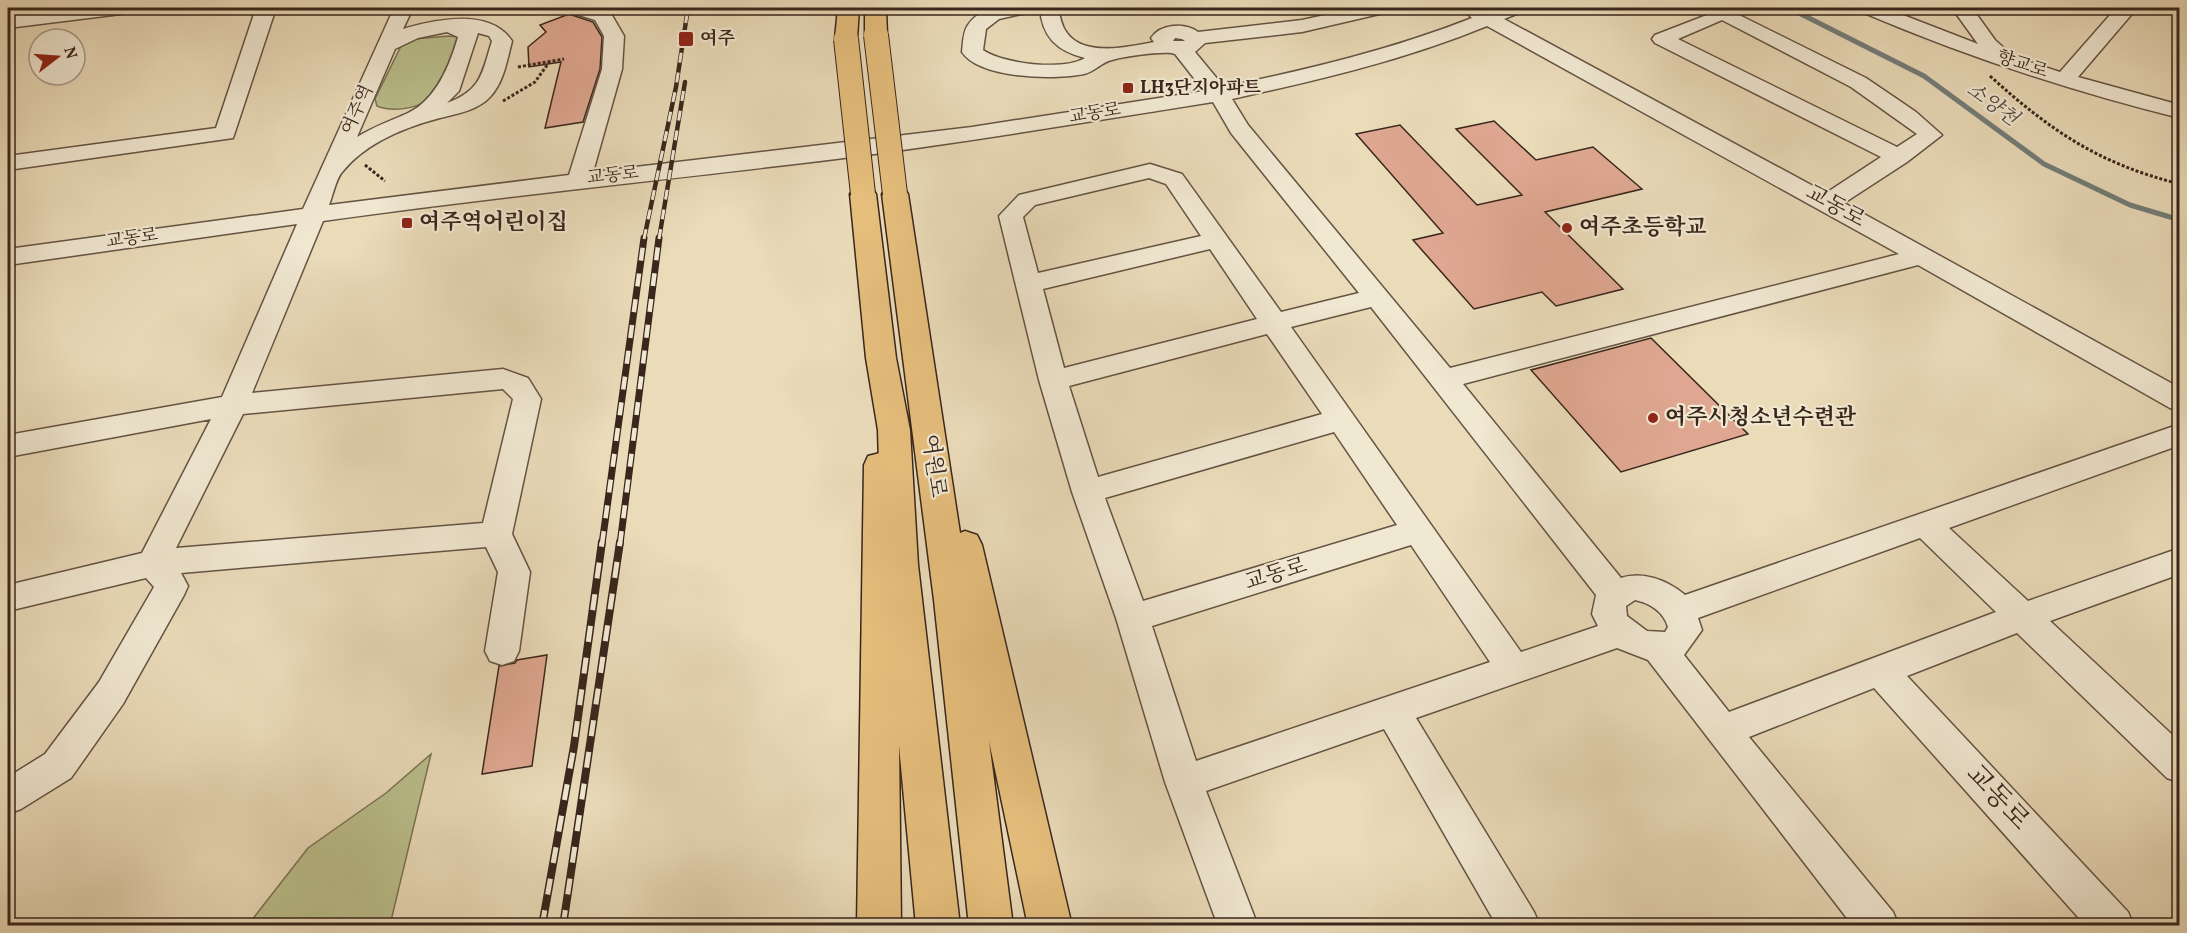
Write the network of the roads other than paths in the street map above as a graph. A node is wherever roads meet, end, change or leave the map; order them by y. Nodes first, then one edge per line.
1 (121, 8) edge
2 (266, 8) edge
3 (403, 8) edge
4 (576, 8) edge
5 (848, 8) edge
6 (875, 8) edge
7 (1023, 8) edge
8 (1049, 8) edge
9 (1281, 8) edge
10 (1381, 8) edge
11 (1514, 8) edge
12 (1869, 8) edge
13 (1962, 8) edge
14 (2115, 8) edge
15 (1478, 13) edge
16 (8, 22) edge
17 (452, 27) junction
18 (1276, 30) junction
19 (1181, 44) junction
20 (387, 45) junction
21 (1104, 55) junction
22 (2012, 61) junction
23 (2065, 79) junction
24 (365, 94) junction
25 (1219, 95) junction
26 (429, 108) junction
27 (2180, 112) edge
28 (411, 120) junction
29 (1899, 157) junction
30 (8, 163) edge
31 (345, 179) junction
32 (579, 180) junction
33 (416, 200) junction
34 (1827, 203) junction
35 (315, 213) junction
36 (232, 225) junction
37 (1216, 240) junction
38 (1921, 256) junction
39 (8, 257) edge
40 (1028, 285) junction
41 (1375, 297) junction
42 (1275, 325) junction
43 (881, 358) junction
44 (1444, 379) junction
45 (1053, 380) junction
46 (922, 392) junction
47 (2180, 401) edge
48 (233, 405) junction
49 (1341, 419) junction
50 (2180, 434) edge
51 (8, 446) edge
52 (1087, 492) junction
53 (1926, 525) junction
54 (1418, 531) junction
55 (496, 534) junction
56 (2180, 561) edge
57 (153, 563) junction
58 (1614, 594) junction
59 (8, 598) edge
60 (1679, 611) junction
61 (2024, 616) junction
62 (1133, 618) junction
63 (1619, 633) junction
64 (1659, 648) junction
65 (502, 651) dead end
66 (1514, 669) junction
67 (1880, 671) junction
68 (1393, 711) junction
69 (1722, 731) junction
70 (2180, 766) edge
71 (1184, 782) junction
72 (8, 797) edge
73 (1866, 922) edge
74 (879, 926) edge
75 (938, 926) edge
76 (991, 926) edge
77 (1050, 926) edge
78 (1238, 926) edge
79 (1520, 926) edge
80 (2114, 926) edge

1 - 16 street
2 - 30 street
3 - 20 street, 여주역
4 - 32 street
5 - 43 main road, 여원로, bridge
6 - 46 main road, 여원로, bridge
7 - 21 street
8 - 21 street
9 - 18 street
10 - 18 street
11 - 15 street, 교동로
12 - 22 street, 향교로
13 - 22 street
14 - 23 street
15 - 25 street, 교동로
15 - 34 street, 교동로
17 - 20 street
17 - 26 street
17 - 28 street
18 - 19 street
19 - 21 street
19 - 25 street
20 - 24 street, 여주역
22 - 23 street, 향교로
23 - 27 street, 향교로
24 - 26 street
24 - 31 street, 여주역
25 - 32 street, 교동로
25 - 41 street
26 - 28 street
28 - 31 street
29 - 29 street
29 - 34 street
31 - 33 street
31 - 35 street, 여주역
31 - 36 street
32 - 33 street, 교동로
33 - 35 street, 교동로
34 - 38 street, 교동로
35 - 36 street, 교동로
35 - 48 street, 여주역
36 - 39 street, 교동로
37 - 40 street
37 - 40 street
37 - 42 street
38 - 44 street
38 - 47 street, 교동로
40 - 45 street
41 - 42 street
41 - 44 street
42 - 45 street
42 - 49 street
43 - 74 main road
43 - 75 main road, 여원로
44 - 58 street
45 - 52 street
46 - 76 main road, 여원로
46 - 77 main road
48 - 51 street
48 - 55 street
48 - 57 street, 여주역
49 - 52 street
49 - 54 street
50 - 53 street
52 - 62 street
53 - 60 street
53 - 61 street
54 - 62 street, 교동로
54 - 66 street
55 - 57 street
55 - 65 street
56 - 61 street
57 - 59 street
57 - 72 street
58 - 60 street
58 - 63 street
60 - 64 street
61 - 67 street
61 - 70 street
62 - 71 street
63 - 64 street
63 - 66 street
64 - 69 street
66 - 68 street
67 - 69 street
67 - 80 street, 교동로
68 - 71 street
68 - 79 street
69 - 73 street
71 - 78 street

